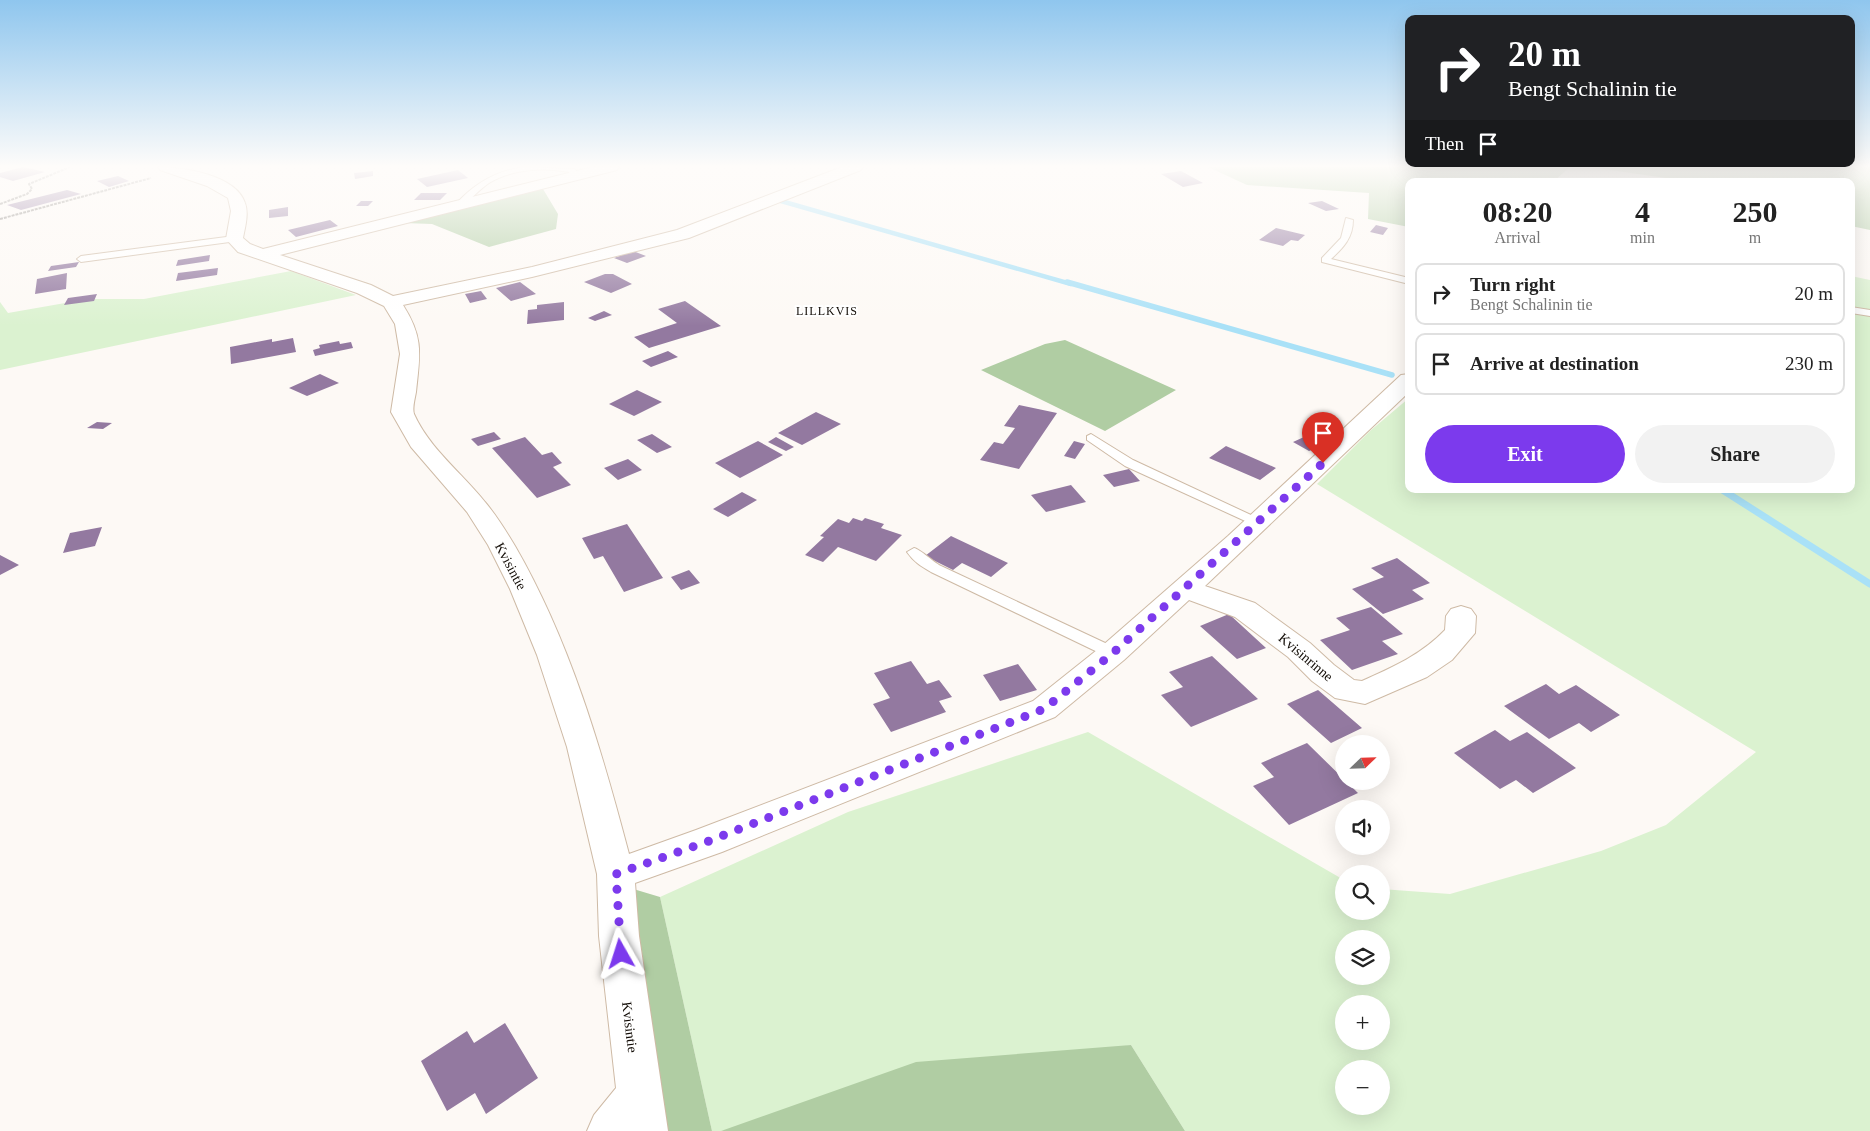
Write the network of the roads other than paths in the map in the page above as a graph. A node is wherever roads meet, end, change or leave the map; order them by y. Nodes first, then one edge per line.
1 (237, 220) edge
2 (398, 220) edge
3 (720, 220) edge
4 (1349, 220) dead end
5 (234, 239) junction
6 (262, 254) junction
7 (81, 259) dead end
8 (1405, 280) edge
9 (391, 302) junction
10 (1855, 310) edge
11 (1870, 312) edge
12 (1405, 384) edge
13 (1091, 438) dead end
14 (1259, 522) junction
15 (914, 552) dead end
16 (1184, 588) junction
17 (1461, 616) dead end
18 (1113, 653) junction
19 (616, 874) junction
20 (642, 1113) edge
21 (610, 1131) edge

1 - 5 street
2 - 6 street
3 - 9 street
4 - 8 lane
5 - 6 street
5 - 7 lane
6 - 9 street
9 - 19 street, Kvisintie
10 - 11 lane
12 - 14 street
13 - 14 lane
14 - 16 street
15 - 18 lane
16 - 17 street, Kvisinrinne
16 - 18 street
18 - 19 street
19 - 20 street, Kvisintie
20 - 21 street, Kvisintie

